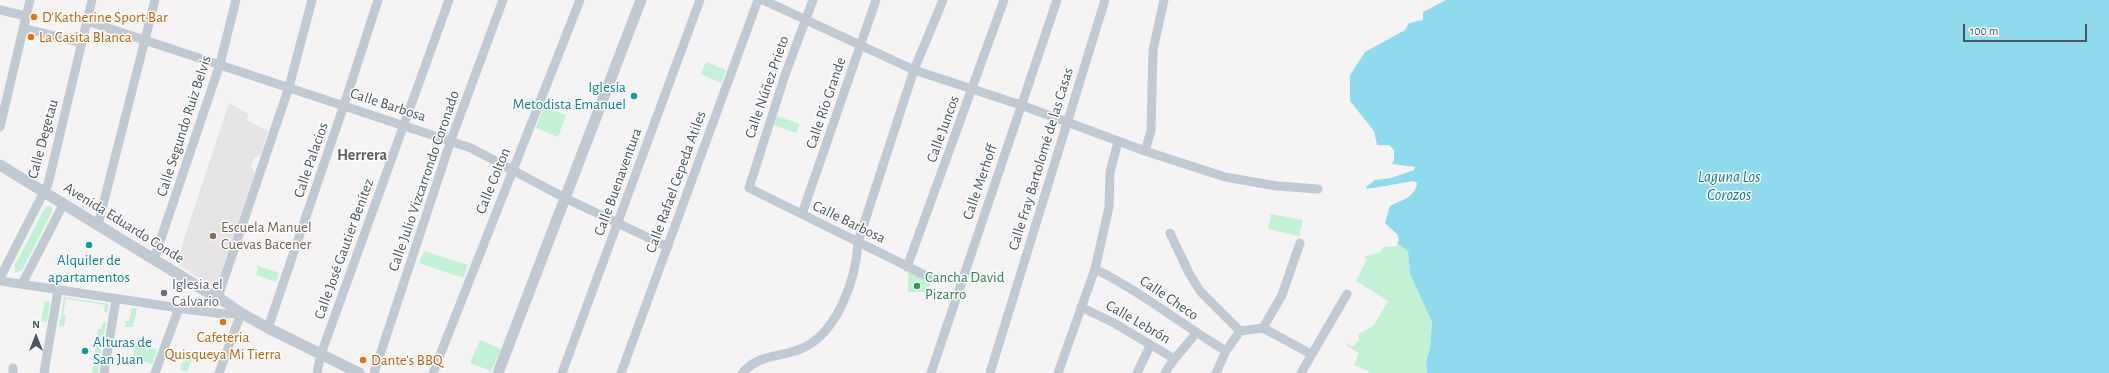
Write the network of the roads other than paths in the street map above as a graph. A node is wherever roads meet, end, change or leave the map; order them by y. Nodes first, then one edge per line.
1 (30, 0) edge
2 (92, 0) edge
3 (155, 0) edge
4 (236, 0) edge
5 (312, 0) edge
6 (378, 0) edge
7 (449, 0) edge
8 (503, 0) edge
9 (580, 0) edge
10 (641, 0) edge
11 (700, 0) edge
12 (758, 0) edge
13 (763, 0) edge
14 (813, 0) edge
15 (876, 0) edge
16 (943, 0) edge
17 (1004, 0) edge
18 (1057, 0) edge
19 (1105, 0) edge
20 (1164, 0) edge
21 (0, 10) edge
22 (26, 16) junction
23 (804, 20) junction
24 (87, 21) junction
25 (23, 28) junction
26 (146, 39) junction
27 (82, 43) junction
28 (860, 46) junction
29 (220, 64) junction
30 (914, 70) junction
31 (289, 87) junction
32 (972, 90) junction
33 (344, 105) junction
34 (1021, 105) junction
35 (1066, 122) junction
36 (404, 125) junction
37 (0, 127) edge
38 (451, 140) junction
39 (1118, 142) junction
40 (1145, 152) junction
41 (0, 165) edge
42 (513, 170) junction
43 (752, 187) joint
44 (1318, 189) dead end
45 (44, 191) junction
46 (565, 198) junction
47 (64, 203) junction
48 (802, 214) junction
49 (617, 223) junction
50 (98, 225) junction
51 (1170, 233) dead end
52 (858, 242) junction
53 (1300, 243) dead end
54 (668, 247) junction
55 (154, 259) junction
56 (907, 267) junction
57 (1095, 269) junction
58 (931, 278) dead end
59 (0, 280) edge
60 (22, 284) junction
61 (58, 290) junction
62 (1347, 294) dead end
63 (218, 297) junction
64 (116, 299) junction
65 (1081, 307) junction
66 (179, 308) junction
67 (241, 313) junction
68 (268, 328) junction
69 (1263, 328) junction
70 (1240, 331) junction
71 (1196, 333) junction
72 (1150, 346) junction
73 (1226, 351) junction
74 (321, 354) junction
75 (1311, 354) junction
76 (1173, 358) junction
77 (44, 373) edge
78 (104, 373) edge
79 (155, 373) edge
80 (219, 373) edge
81 (317, 373) edge
82 (359, 373) edge
83 (374, 373) edge
84 (433, 373) edge
85 (498, 373) edge
86 (562, 373) edge
87 (621, 373) edge
88 (742, 373) edge
89 (931, 373) edge
90 (990, 373) edge
91 (1058, 373) edge
92 (1137, 373) edge
93 (1165, 373) edge
94 (1216, 373) edge
95 (1301, 373) edge

1 - 22 street
2 - 24 street, Calle Degetau
3 - 26 street
4 - 29 street, Calle Segundo Ruiz Belvis
5 - 31 street
6 - 33 street, Calle Palacios
7 - 36 street, Calle José Gautier Benítez
8 - 38 street, Calle Julio Vizcarrondo Coronado
9 - 42 street, Calle Colton
10 - 46 street
11 - 49 street, Calle Buenaventura
12 - 54 street, Calle Rafael Cepeda Atiles
13 - 23 street
14 - 23 street, Calle Núñez Prieto
15 - 28 street, Calle Río Grande
16 - 30 street
17 - 32 street, Calle Juncos
18 - 34 street, Calle Merhoff
19 - 35 street, Calle Fray Bartolomé de las Casas
20 - 40 street
21 - 22 street
22 - 25 street
23 - 28 street
23 - 43 street, Calle Núñez Prieto
24 - 26 street, Calle Barbosa
24 - 27 street, Calle Degetau
25 - 27 street
25 - 37 street
26 - 29 street, Calle Barbosa
26 - 50 street
27 - 45 street, Calle Degetau
28 - 30 street
28 - 48 street, Calle Río Grande
29 - 31 street, Calle Barbosa
29 - 55 street, Calle Segundo Ruiz Belvis
30 - 32 street
30 - 52 street
31 - 33 street, Calle Barbosa
31 - 63 street
32 - 34 street
32 - 56 street, Calle Juncos
33 - 36 street, Calle Barbosa
33 - 68 street, Calle Palacios
34 - 35 street
34 - 89 street, Calle Merhoff
35 - 39 street
35 - 90 street, Calle Fray Bartolomé de las Casas
36 - 38 street, Calle Barbosa
36 - 74 street, Calle José Gautier Benítez
38 - 42 street, Calle Barbosa
38 - 83 street, Calle Julio Vizcarrondo Coronado
39 - 40 street
39 - 57 street
40 - 44 street
41 - 45 street, Avenida Eduardo Conde
42 - 46 street, Calle Barbosa
42 - 84 street, Calle Colton
43 - 48 street, Calle Barbosa
45 - 47 street, Avenida Eduardo Conde
45 - 59 street, Calle Degetau
46 - 49 street, Calle Barbosa
46 - 85 street
47 - 50 street, Avenida Eduardo Conde
47 - 60 street
48 - 52 street, Calle Barbosa
49 - 54 street, Calle Barbosa
49 - 86 street, Calle Buenaventura
50 - 55 street, Avenida Eduardo Conde
51 - 70 street
52 - 56 street, Calle Barbosa
52 - 88 street
53 - 69 street
54 - 87 street, Calle Rafael Cepeda Atiles
55 - 63 street, Avenida Eduardo Conde
56 - 58 street, Calle Barbosa
57 - 65 street
57 - 71 street, Calle Checo
59 - 60 street
60 - 61 street
61 - 64 street
61 - 77 street
62 - 75 street
63 - 67 street, Avenida Eduardo Conde
64 - 66 street
64 - 78 street
65 - 72 street, Calle Lebrón
65 - 91 street
66 - 67 street
66 - 79 street
67 - 68 street, Avenida Eduardo Conde
67 - 80 street
68 - 74 street, Avenida Eduardo Conde
69 - 70 street
69 - 75 street
70 - 73 street
71 - 73 street, Calle Checo
71 - 76 street, Calle Lebrón
72 - 76 street, Calle Lebrón
72 - 92 street
73 - 94 street
74 - 81 street, Calle José Gautier Benítez
74 - 82 street, Avenida Eduardo Conde
75 - 95 street
76 - 93 street

